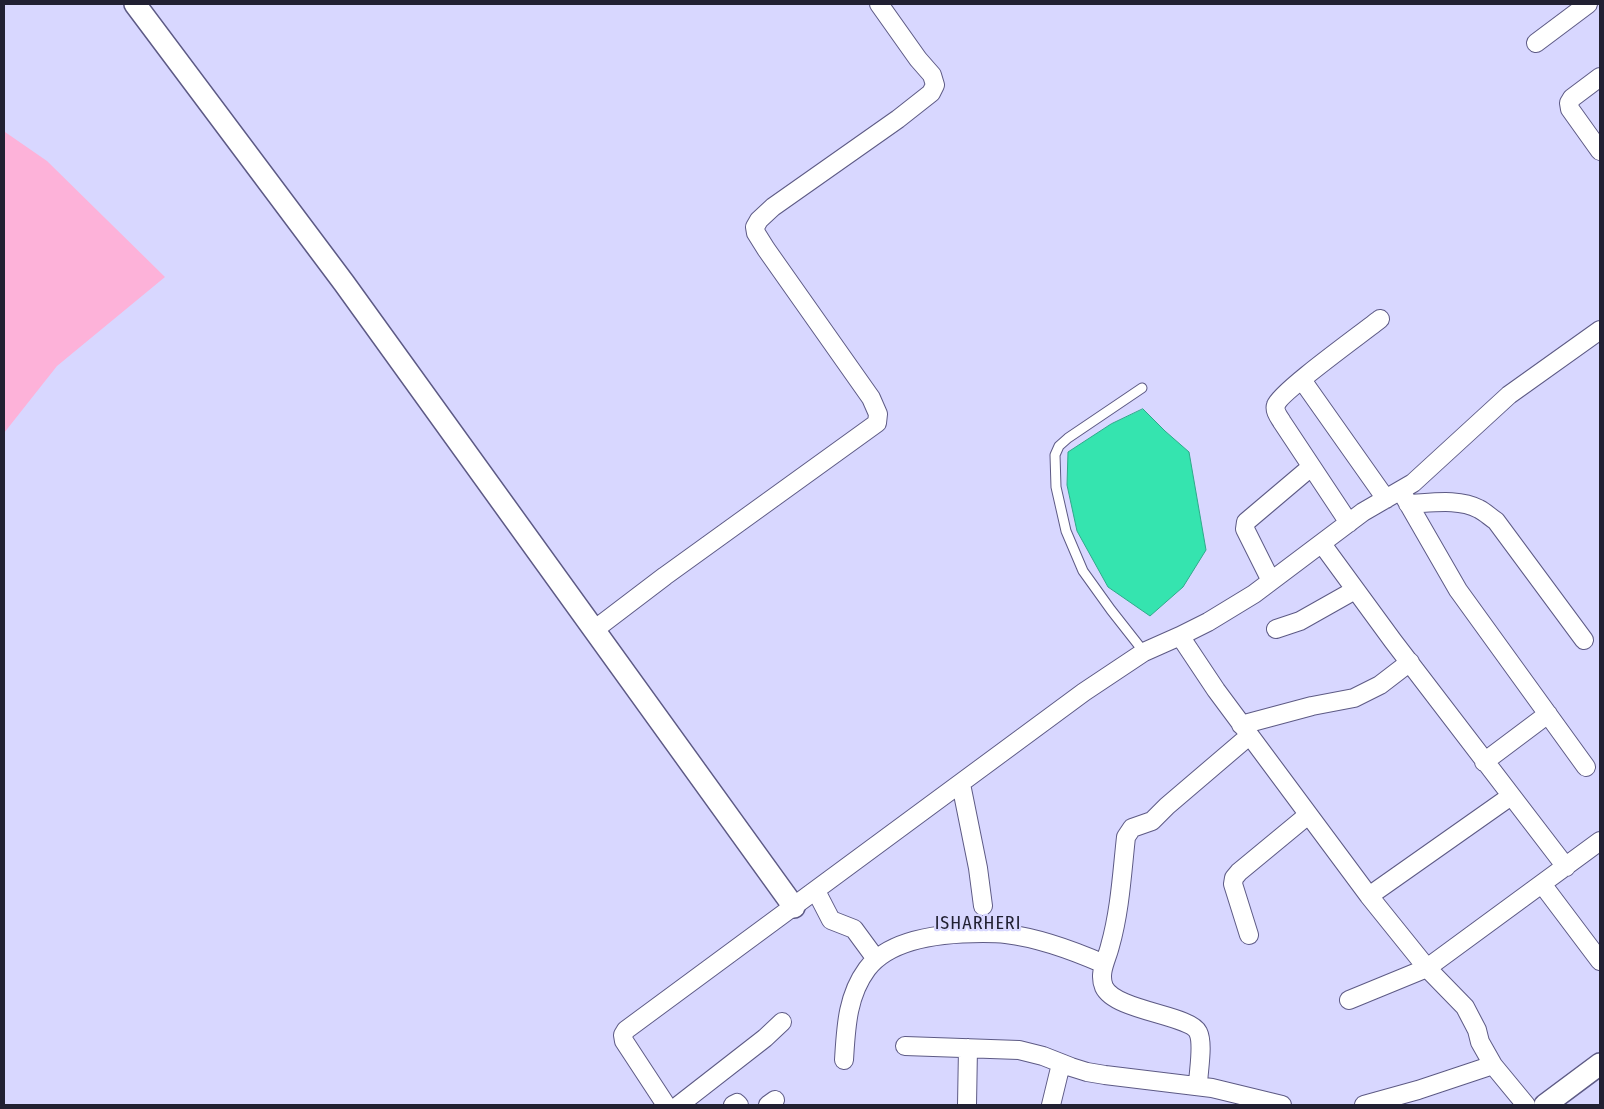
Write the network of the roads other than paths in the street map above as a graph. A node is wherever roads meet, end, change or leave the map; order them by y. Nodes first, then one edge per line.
1 (135, 4) edge
2 (880, 4) edge
3 (1588, 4) edge
4 (1536, 43) dead end
5 (1600, 77) edge
6 (1600, 152) edge
7 (1380, 320) dead end
8 (1600, 330) edge
9 (1302, 380) junction
10 (1142, 388) dead end
11 (1311, 467) junction
12 (1399, 498) junction
13 (1348, 523) junction
14 (1322, 544) junction
15 (1271, 581) junction
16 (1355, 590) junction
17 (1276, 629) dead end
18 (594, 630) junction
19 (1180, 636) junction
20 (1584, 640) dead end
21 (1144, 652) junction
22 (1410, 662) junction
23 (1548, 714) junction
24 (1245, 731) junction
25 (1484, 762) junction
26 (1586, 767) dead end
27 (961, 784) junction
28 (1511, 796) junction
29 (1308, 815) junction
30 (1600, 842) edge
31 (1566, 867) junction
32 (1542, 884) junction
33 (816, 890) junction
34 (1369, 896) junction
35 (983, 906) dead end
36 (794, 907) junction
37 (1249, 935) dead end
38 (876, 959) junction
39 (1600, 961) edge
40 (1104, 964) junction
41 (1427, 968) junction
42 (1350, 1000) dead end
43 (782, 1022) dead end
44 (905, 1046) dead end
45 (968, 1048) junction
46 (844, 1060) dead end
47 (1062, 1064) junction
48 (1600, 1064) edge
49 (1493, 1065) junction
50 (1198, 1086) junction
51 (1397, 1101) edge
52 (666, 1105) edge
53 (679, 1105) edge
54 (733, 1105) edge
55 (739, 1105) edge
56 (967, 1105) edge
57 (1051, 1105) edge
58 (1282, 1105) edge
59 (1364, 1105) edge
60 (1526, 1105) edge
61 (1545, 1105) edge

1 - 18 street
2 - 18 street
3 - 4 street
5 - 6 street
7 - 9 street
8 - 12 street
9 - 11 street
9 - 12 street
10 - 21 lane
11 - 13 street
11 - 15 street
12 - 13 street
12 - 20 street
12 - 23 street
13 - 14 street
14 - 15 street
14 - 16 street
15 - 19 street
16 - 17 street
16 - 22 street
18 - 36 street
19 - 21 street
19 - 24 street
21 - 27 street
22 - 24 street
22 - 25 street
23 - 25 street
23 - 26 street
24 - 29 street
24 - 40 street
25 - 28 street
27 - 33 street
27 - 35 street
28 - 31 street
28 - 34 street
29 - 34 street
29 - 37 street
30 - 31 street
31 - 32 street
32 - 39 street
32 - 41 street
33 - 36 street
33 - 38 street
34 - 41 street
36 - 52 street
38 - 40 street
38 - 46 street
40 - 50 street
41 - 42 street
41 - 49 street
43 - 53 street
44 - 45 street
45 - 47 street
45 - 56 street
47 - 50 street
47 - 57 street
48 - 61 street
49 - 51 street
49 - 60 street
50 - 58 street
51 - 59 street
54 - 55 street

